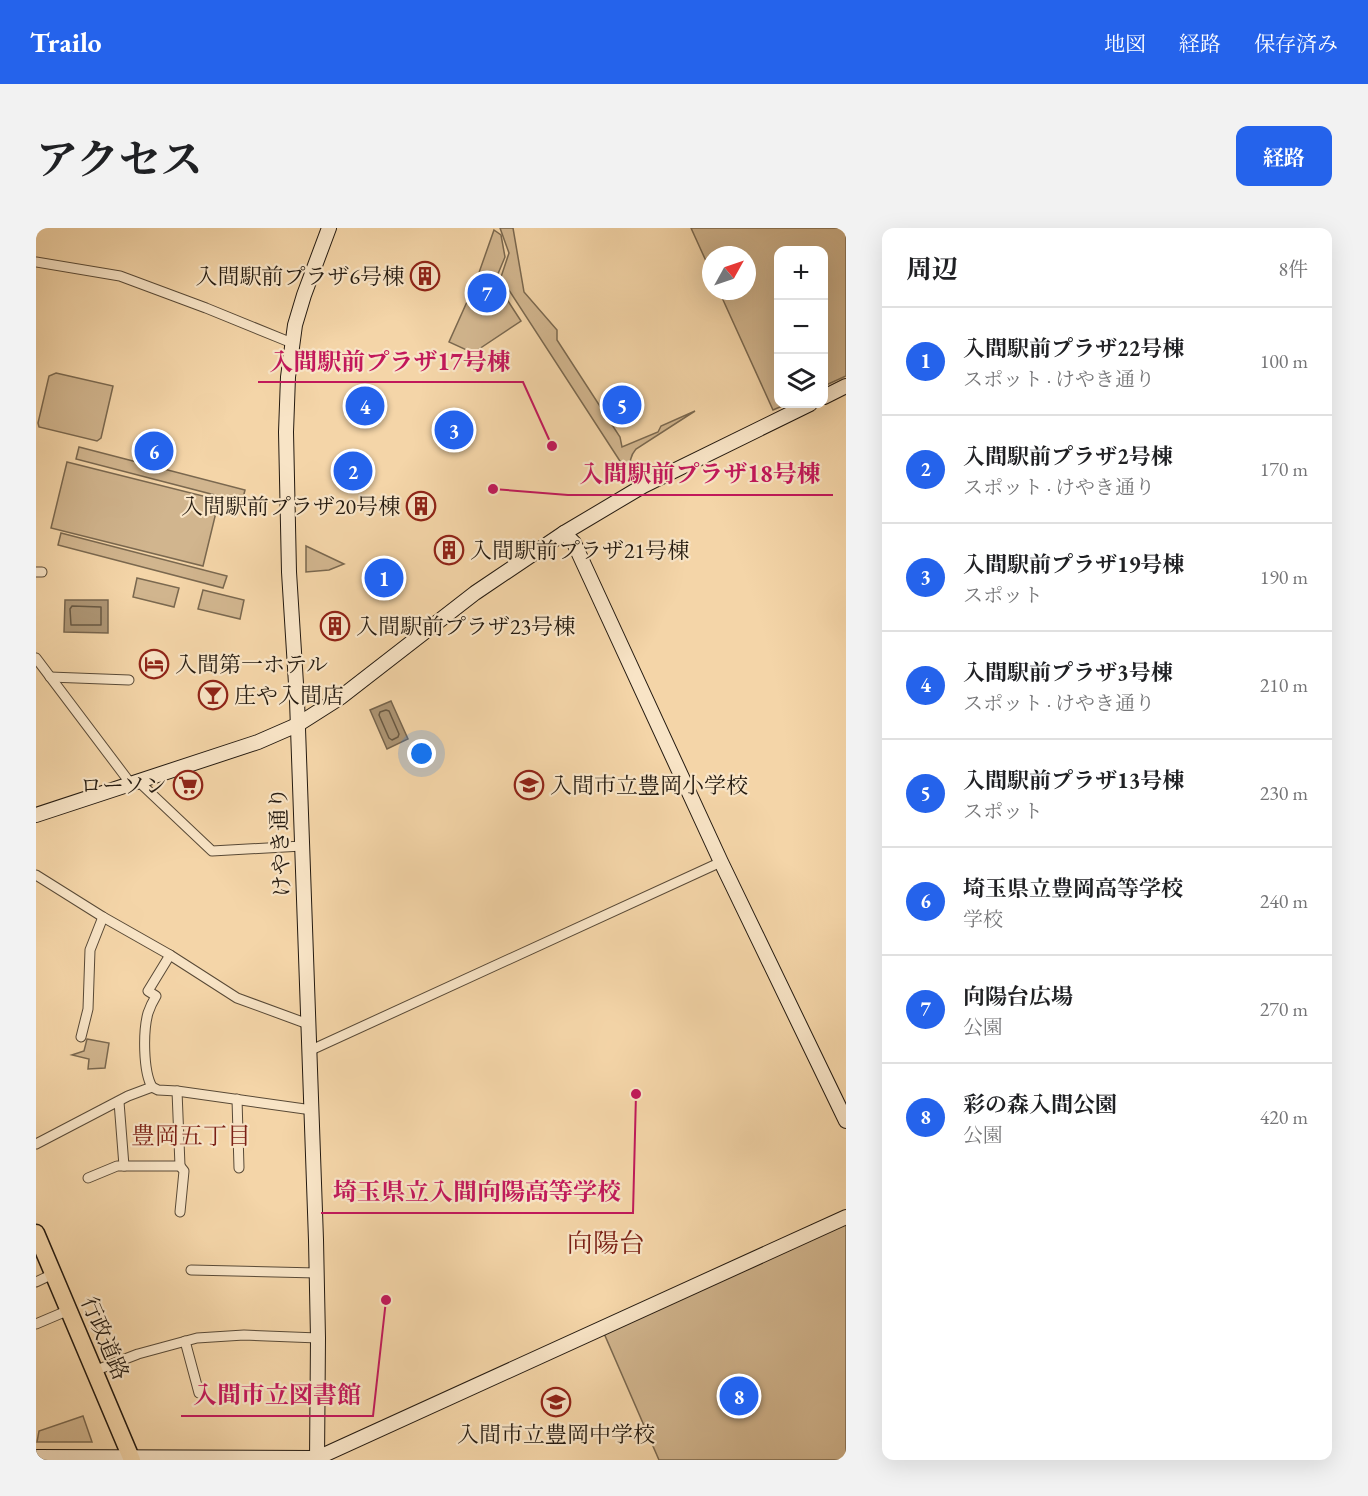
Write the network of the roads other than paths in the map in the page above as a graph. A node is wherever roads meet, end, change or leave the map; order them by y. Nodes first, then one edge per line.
1 (329, 228) edge
2 (36, 262) edge
3 (292, 343) junction
4 (846, 386) edge
5 (828, 395) edge
6 (802, 408) edge
7 (564, 533) junction
8 (36, 658) edge
9 (50, 677) junction
10 (129, 680) dead end
11 (297, 725) junction
12 (134, 782) junction
13 (36, 815) edge
14 (302, 846) junction
15 (721, 862) junction
16 (36, 876) edge
17 (103, 917) junction
18 (170, 955) junction
19 (308, 1024) junction
20 (81, 1037) dead end
21 (309, 1051) junction
22 (152, 1087) junction
23 (177, 1090) junction
24 (237, 1099) junction
25 (119, 1102) junction
26 (312, 1110) junction
27 (846, 1121) edge
28 (36, 1144) edge
29 (124, 1166) junction
30 (180, 1166) junction
31 (239, 1168) dead end
32 (88, 1178) dead end
33 (180, 1212) dead end
34 (846, 1217) edge
35 (36, 1233) edge
36 (191, 1270) dead end
37 (317, 1273) junction
38 (53, 1274) junction
39 (36, 1282) edge
40 (69, 1310) junction
41 (36, 1324) edge
42 (318, 1338) junction
43 (185, 1341) junction
44 (94, 1371) junction
45 (199, 1393) dead end
46 (36, 1457) edge
47 (132, 1459) edge
48 (317, 1459) edge

1 - 3 street, けやき通り
2 - 3 street
3 - 11 street, けやき通り
4 - 5 street
6 - 7 street
7 - 11 street
7 - 15 street
8 - 9 street
9 - 10 street
9 - 12 street
11 - 12 street
11 - 14 street, けやき通り
12 - 13 street
12 - 14 street
14 - 19 street, けやき通り
15 - 21 street
15 - 27 street
16 - 17 street
17 - 18 street
17 - 20 street
18 - 19 street
18 - 22 street
19 - 21 street, けやき通り
21 - 26 street, けやき通り
22 - 23 street
22 - 25 street
23 - 24 street
23 - 30 street
24 - 26 street
24 - 31 street
25 - 28 street
25 - 29 street
26 - 37 street, けやき通り
29 - 30 street
29 - 32 street
30 - 33 street
34 - 48 street
35 - 38 highway, 行政道路
36 - 37 street
37 - 42 street, けやき通り
38 - 39 street
38 - 40 highway, 行政道路
40 - 41 street
40 - 44 highway, 行政道路
42 - 43 street
42 - 48 street, けやき通り
43 - 44 street
43 - 45 street
44 - 47 highway, 行政道路
46 - 47 street
47 - 48 street

